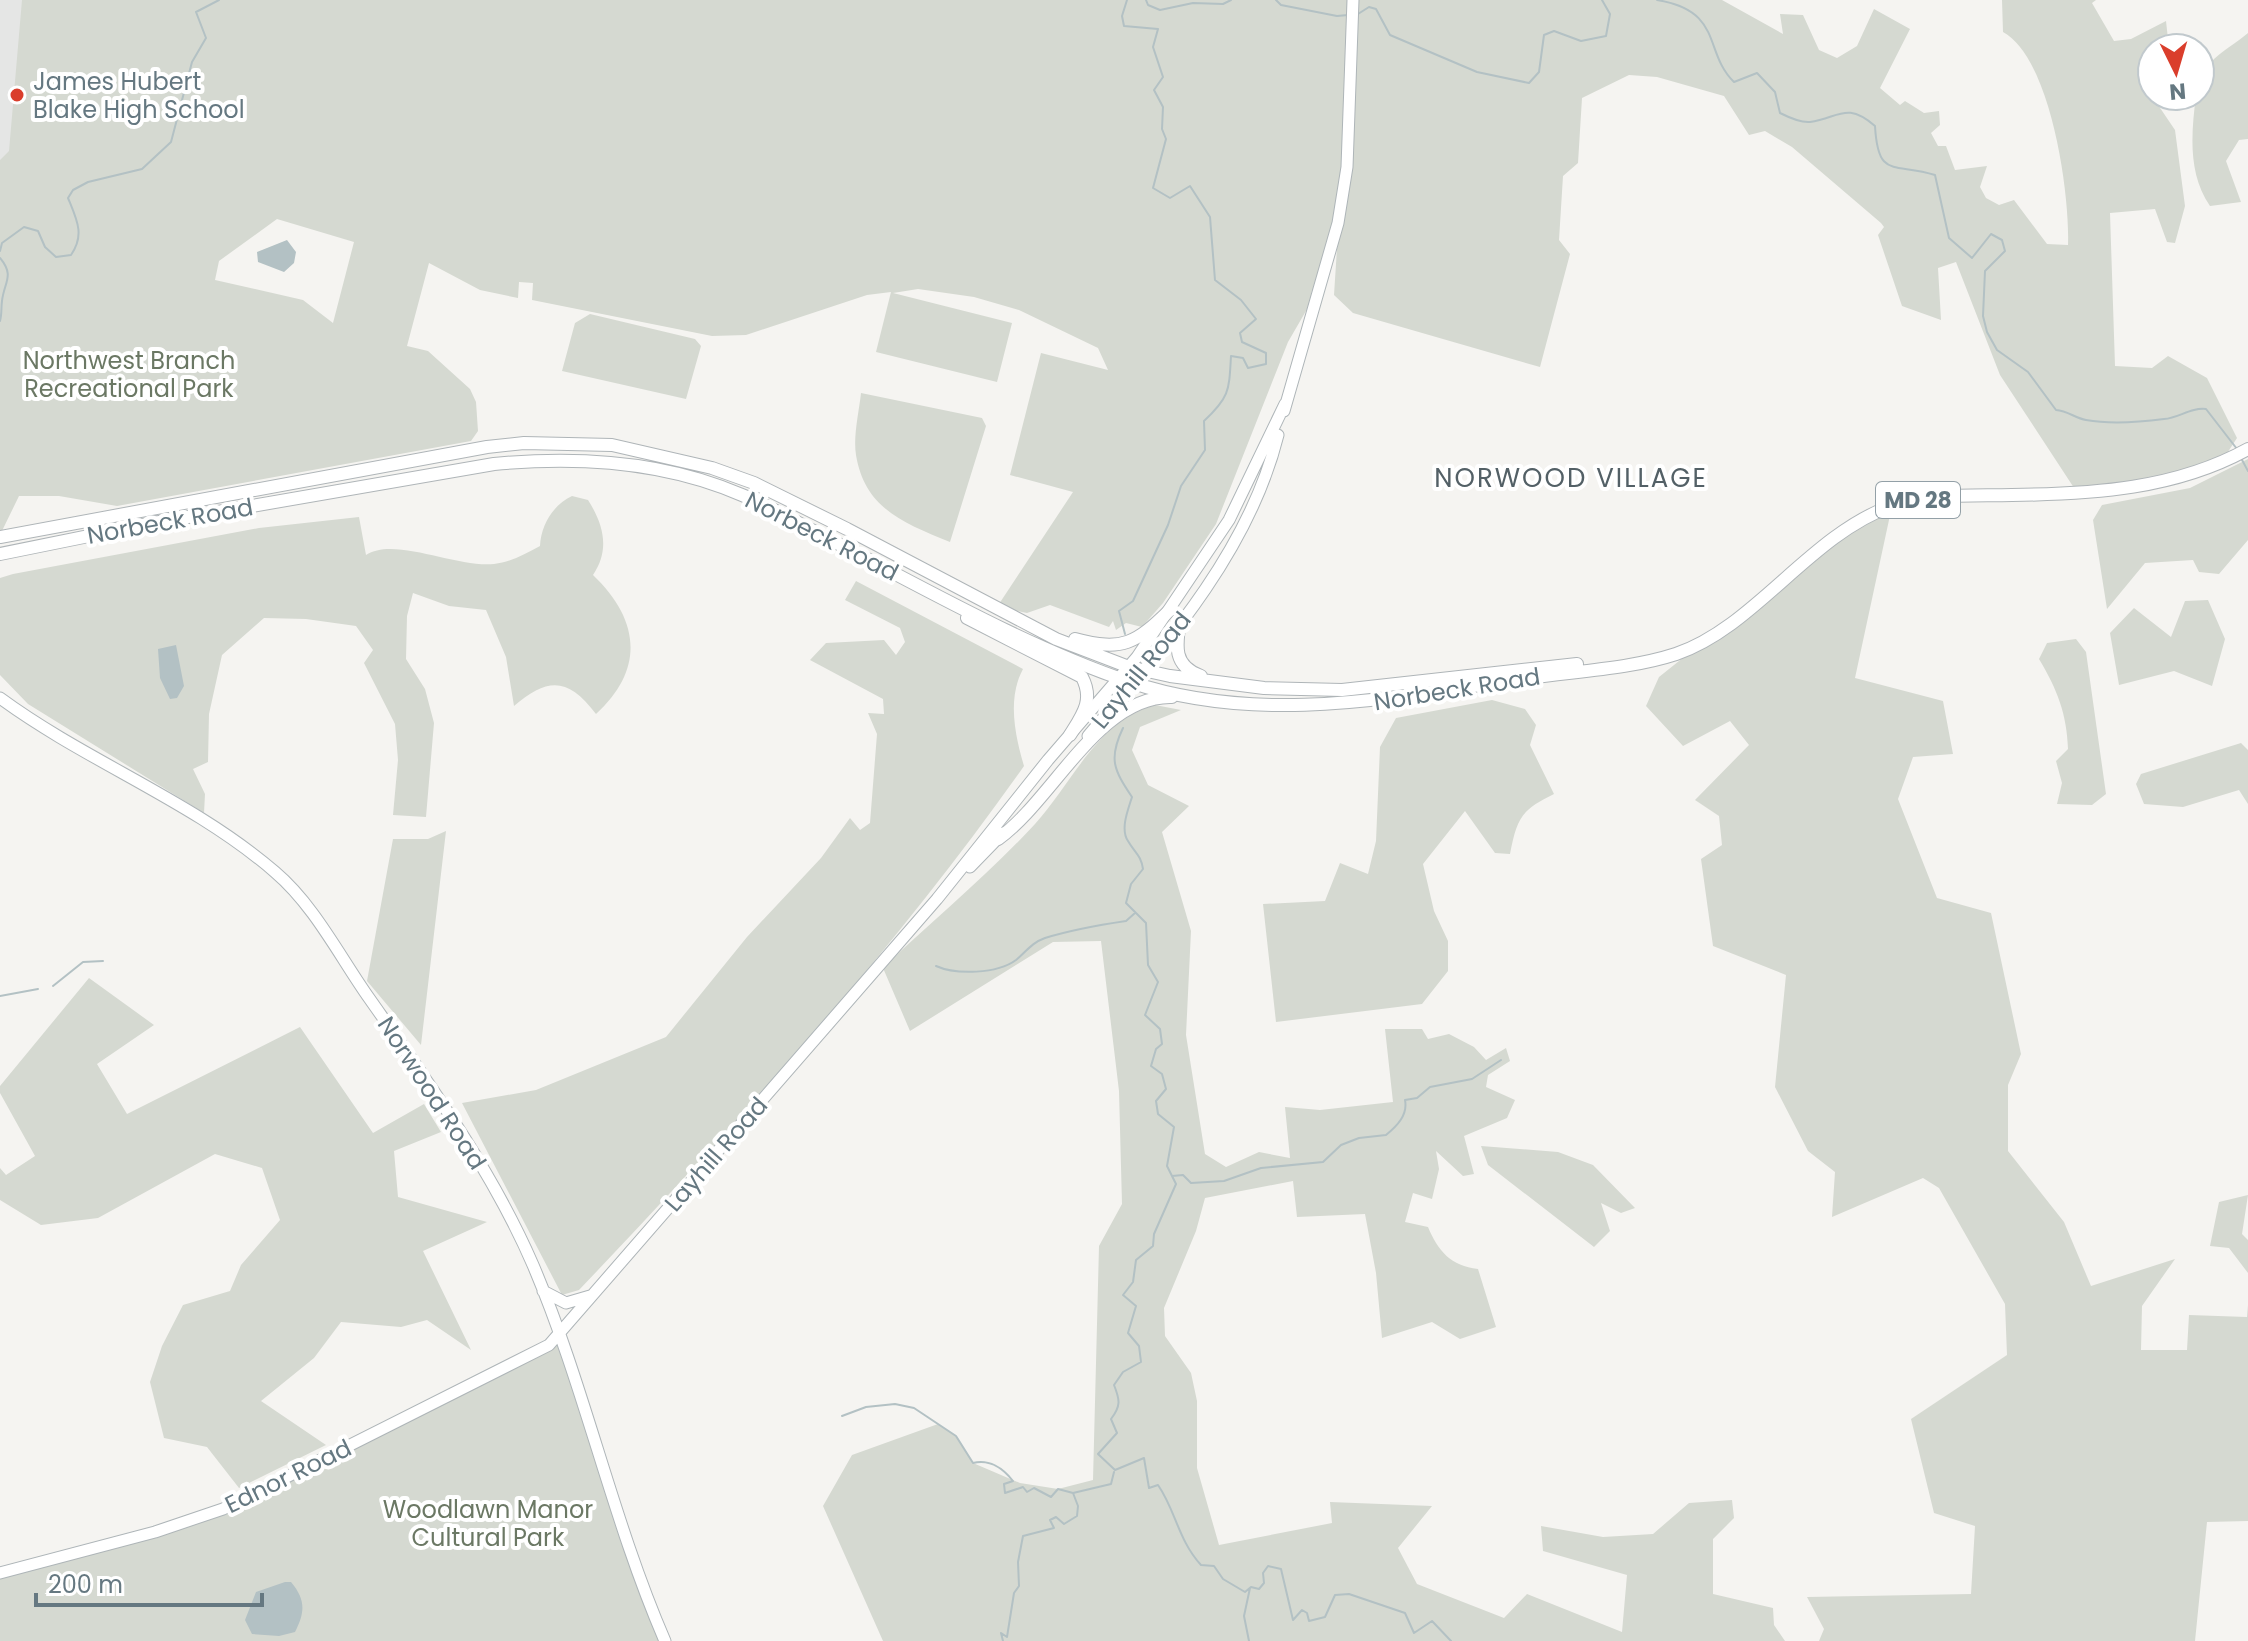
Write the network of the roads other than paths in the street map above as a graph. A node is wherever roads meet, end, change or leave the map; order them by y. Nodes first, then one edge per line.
1 (1353, 0) edge
2 (1285, 404) junction
3 (2248, 449) edge
4 (0, 537) edge
5 (0, 554) edge
6 (929, 590) junction
7 (974, 597) junction
8 (1170, 610) junction
9 (1180, 621) junction
10 (1629, 664) junction
11 (1129, 667) junction
12 (1144, 671) junction
13 (1119, 678) junction
14 (1133, 683) junction
15 (1234, 686) junction
16 (0, 698) edge
17 (1203, 698) junction
18 (1070, 735) junction
19 (998, 839) junction
20 (937, 899) junction
21 (542, 1290) junction
22 (597, 1292) junction
23 (558, 1336) junction
24 (0, 1573) edge
25 (665, 1641) edge

1 - 2 main road, Layhill Road
2 - 8 main road, Layhill Road
2 - 9 main road, Layhill Road
3 - 10 main road, Norbeck Road / MD 28
4 - 7 main road, Norbeck Road
5 - 6 main road, Norbeck Road
6 - 13 main road, Norbeck Road
6 - 18 main road
7 - 8 main road
7 - 11 main road, Norbeck Road
8 - 11 main road, Layhill Road
9 - 12 main road, Layhill Road
9 - 15 main road
10 - 15 main road, Norbeck Road / MD 28
10 - 17 main road, Norbeck Road / MD 28
11 - 12 main road, Norbeck Road / MD 28
11 - 13 main road, Layhill Road
12 - 14 main road, Layhill Road
12 - 15 main road, Norbeck Road / MD 28
13 - 14 main road, Norbeck Road / MD 28
13 - 18 main road, Layhill Road
14 - 17 main road, Norbeck Road / MD 28
14 - 19 main road, Layhill Road
16 - 21 main road, Norwood Road
17 - 19 main road
18 - 20 main road, Layhill Road
19 - 20 main road, Layhill Road
20 - 22 main road, Layhill Road
21 - 22 main road
21 - 23 main road, Norwood Road
22 - 23 main road, Layhill Road
23 - 24 main road, Ednor Road
23 - 25 main road, Norwood Road

